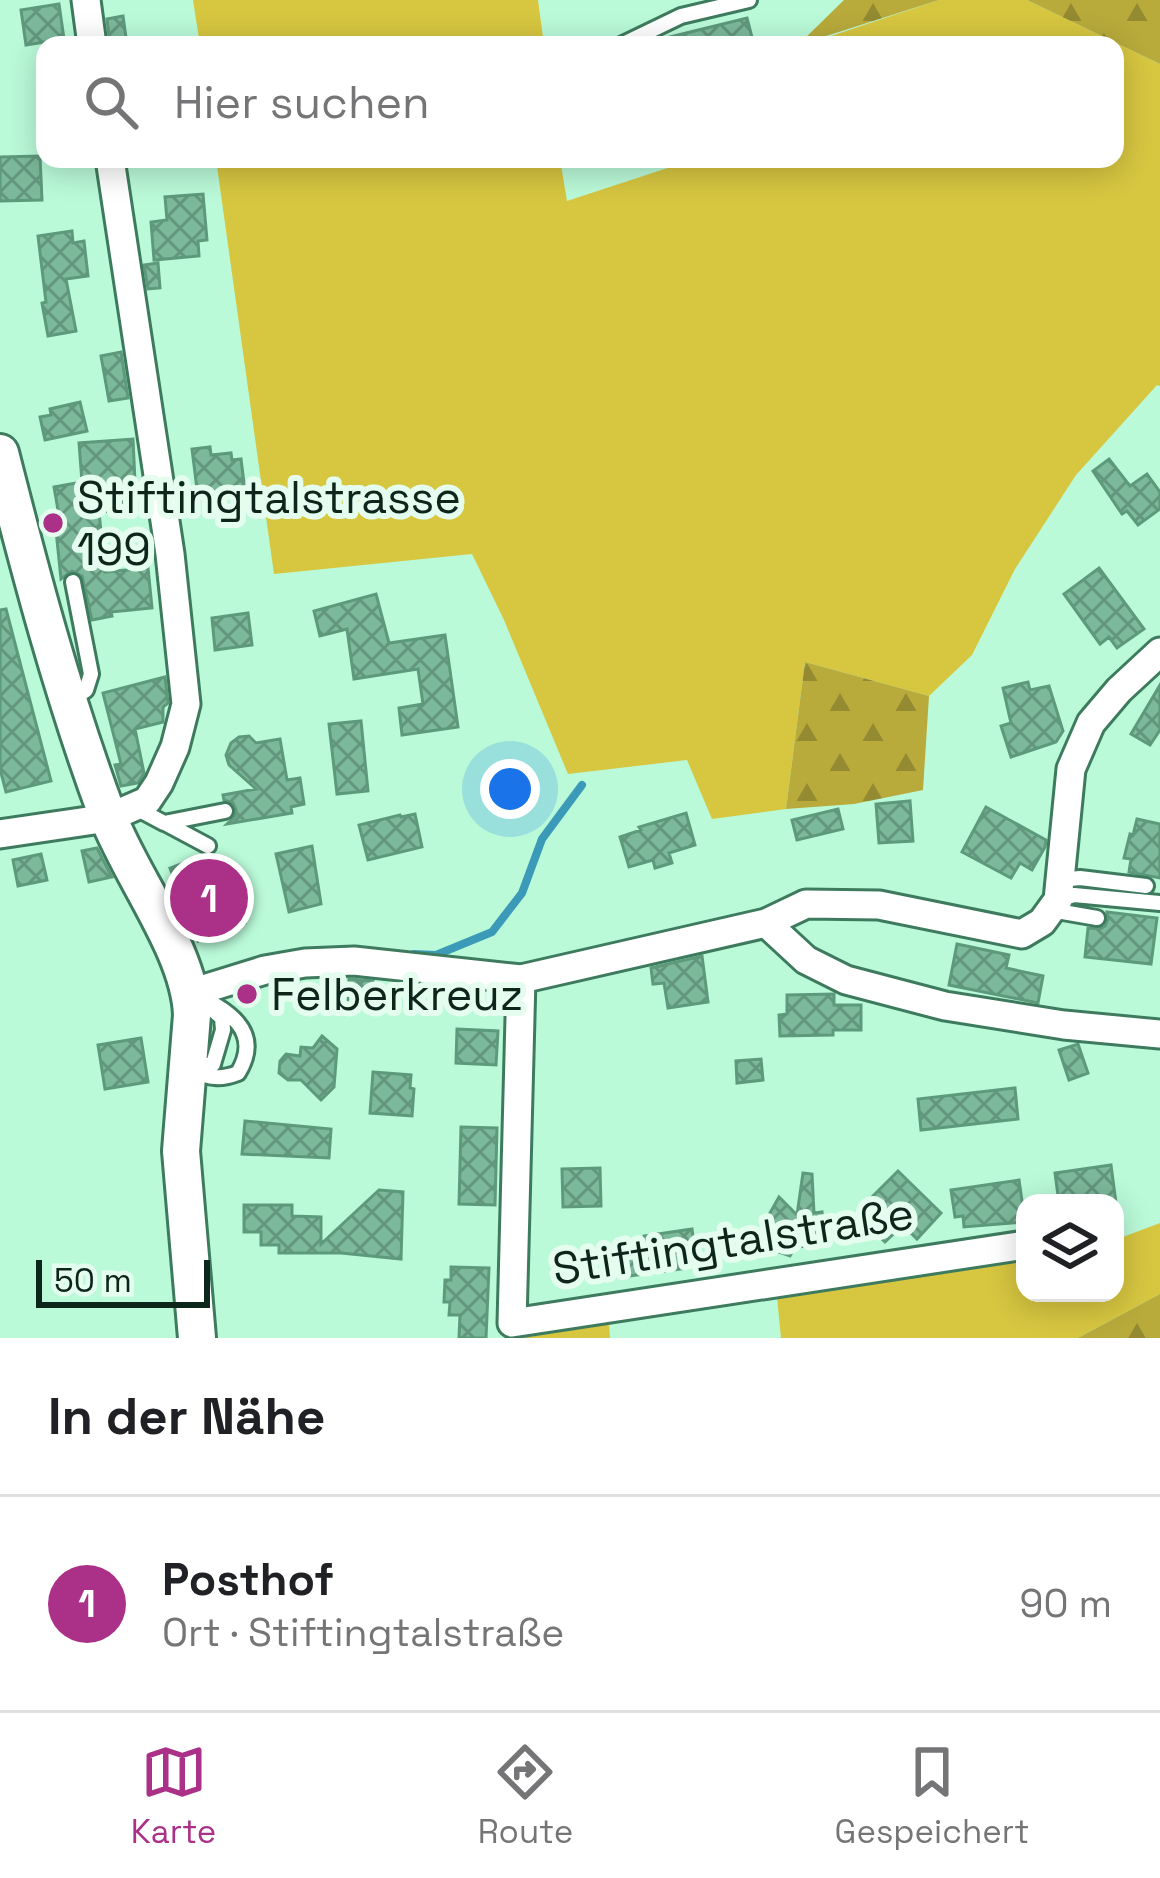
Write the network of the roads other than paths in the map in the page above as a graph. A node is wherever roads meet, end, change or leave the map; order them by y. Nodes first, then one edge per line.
1 (86, 0) edge
2 (749, 0) edge
3 (91, 36) edge
4 (640, 36) edge
5 (111, 168) edge
6 (0, 454) edge
7 (73, 583) dead end
8 (1160, 652) edge
9 (69, 702) junction
10 (226, 811) dead end
11 (121, 813) junction
12 (164, 823) junction
13 (0, 833) edge
14 (208, 846) dead end
15 (1146, 886) dead end
16 (1057, 897) junction
17 (1160, 904) edge
18 (1097, 918) dead end
19 (766, 923) junction
20 (521, 979) junction
21 (191, 993) junction
22 (1160, 1034) edge
23 (188, 1067) junction
24 (1016, 1246) edge
25 (197, 1338) edge

1 - 3 street
2 - 4 lane
5 - 11 street
6 - 9 street
7 - 9 lane
8 - 16 street
9 - 11 street
10 - 12 lane
11 - 12 lane
11 - 13 street
11 - 21 street
12 - 14 lane
15 - 16 lane
16 - 17 lane
16 - 18 lane
16 - 19 street
19 - 20 street
19 - 22 street
20 - 21 street
20 - 24 street, Stiftingtalstraße
21 - 23 street
21 - 23 lane
23 - 25 street

